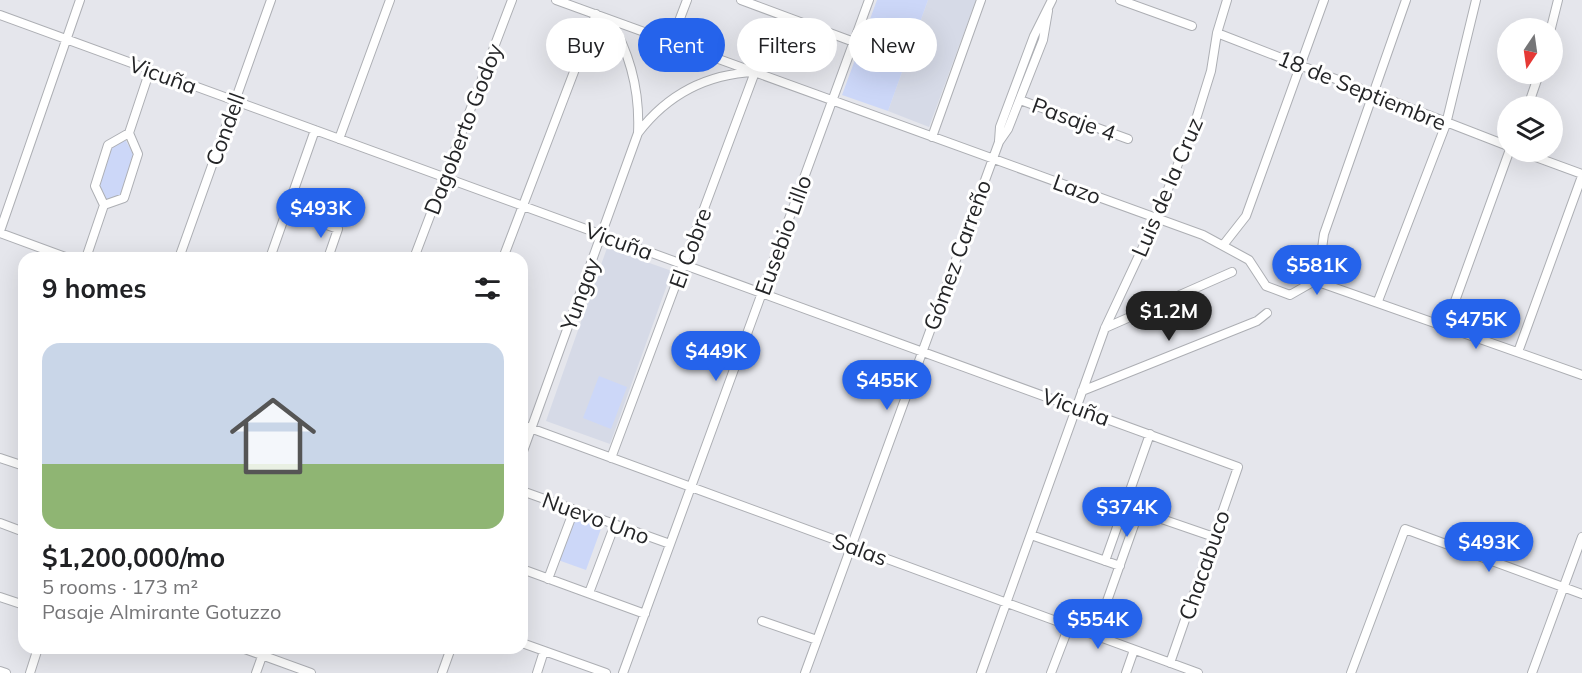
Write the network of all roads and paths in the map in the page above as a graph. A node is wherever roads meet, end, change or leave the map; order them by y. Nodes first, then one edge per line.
1 (80, 0) edge
2 (272, 0) edge
3 (390, 0) edge
4 (512, 0) edge
5 (556, 0) edge
6 (687, 0) edge
7 (741, 0) edge
8 (869, 0) edge
9 (981, 0) edge
10 (1052, 0) edge
11 (1120, 0) edge
12 (1227, 0) edge
13 (1324, 0) edge
14 (1406, 0) edge
15 (1476, 0) edge
16 (1558, 0) edge
17 (1048, 11) junction
18 (596, 14) junction
19 (0, 15) edge
20 (605, 18) edge
21 (680, 18) edge
22 (863, 18) edge
23 (1554, 18) edge
24 (1192, 26) dead end
25 (1217, 33) junction
26 (67, 40) junction
27 (849, 40) edge
28 (626, 51) edge
29 (849, 56) edge
30 (1301, 65) junction
31 (150, 70) junction
32 (755, 72) junction
33 (1373, 93) junction
34 (833, 100) junction
35 (1020, 100) junction
36 (235, 101) junction
37 (1446, 124) junction
38 (315, 130) junction
39 (129, 133) junction
40 (638, 134) junction
41 (932, 137) junction
42 (339, 139) junction
43 (1128, 139) dead end
44 (999, 142) junction
45 (1497, 142) edge
46 (993, 159) junction
47 (1505, 162) edge
48 (1548, 162) edge
49 (1582, 175) edge
50 (445, 177) junction
51 (104, 205) junction
52 (523, 206) junction
53 (287, 211) junction
54 (1157, 217) junction
55 (0, 232) edge
56 (602, 234) junction
57 (1224, 244) junction
58 (52, 252) edge
59 (88, 252) edge
60 (181, 252) edge
61 (272, 252) edge
62 (330, 252) edge
63 (416, 252) edge
64 (505, 252) edge
65 (684, 264) junction
66 (1232, 272) dead end
67 (1311, 283) junction
68 (762, 293) junction
69 (1378, 302) junction
70 (1267, 313) dead end
71 (1446, 326) junction
72 (1105, 328) junction
73 (922, 351) junction
74 (1518, 352) junction
75 (1582, 375) edge
76 (1082, 391) junction
77 (1076, 407) junction
78 (528, 427) edge
79 (531, 428) junction
80 (1150, 434) junction
81 (528, 437) edge
82 (0, 458) edge
83 (611, 458) junction
84 (18, 464) edge
85 (1238, 467) joint
86 (691, 487) junction
87 (528, 493) edge
88 (1124, 506) junction
89 (574, 510) junction
90 (1139, 511) junction
91 (0, 523) edge
92 (615, 524) junction
93 (18, 530) edge
94 (1031, 535) junction
95 (1214, 537) junction
96 (1582, 537) edge
97 (670, 544) junction
98 (851, 546) junction
99 (1105, 561) junction
100 (1120, 566) junction
101 (528, 571) edge
102 (548, 579) junction
103 (1564, 587) junction
104 (589, 593) junction
105 (1582, 594) edge
106 (0, 597) edge
107 (18, 603) edge
108 (1006, 603) junction
109 (645, 614) junction
110 (762, 621) dead end
111 (1070, 626) junction
112 (1095, 635) junction
113 (817, 640) junction
114 (528, 645) edge
115 (1134, 650) junction
116 (544, 651) junction
117 (37, 654) edge
118 (263, 654) edge
119 (268, 654) edge
120 (449, 654) edge
121 (1170, 663) junction
122 (0, 671) edge
123 (6, 673) edge
124 (30, 673) edge
125 (256, 673) edge
126 (311, 673) edge
127 (442, 673) edge
128 (537, 673) edge
129 (606, 673) edge
130 (623, 673) edge
131 (805, 673) edge
132 (981, 673) edge
133 (1051, 673) edge
134 (1126, 673) edge
135 (1198, 673) edge
136 (1351, 673) edge
137 (1533, 673) edge

1 - 26 street
2 - 36 street, Condell
3 - 42 street
4 - 50 street, Dagoberto Godoy
5 - 18 street, Lazo
6 - 21 street
7 - 27 street
8 - 22 street, Eusebio Lillo
9 - 41 street
10 - 17 street, Gómez Carreño
11 - 24 street
12 - 25 street, Luis de la Cruz
13 - 30 street
14 - 33 street
15 - 37 street
16 - 23 street
17 - 35 street, Gómez Carreño
17 - 44 street, Gómez Carreño
18 - 20 street, Lazo
18 - 52 street
19 - 26 street, Vicuña
25 - 30 street, 18 de Septiembre
25 - 54 street, Luis de la Cruz
26 - 31 street, Vicuña
26 - 55 street
28 - 40 street, Yungay
29 - 34 street, Eusebio Lillo
30 - 33 street, 18 de Septiembre
30 - 57 street
31 - 36 street, Vicuña
31 - 39 street
32 - 34 street, Lazo
32 - 40 street, Yungay
32 - 65 street, El Cobre
33 - 37 street, 18 de Septiembre
33 - 67 street
34 - 41 street, Lazo
34 - 68 street, Eusebio Lillo
35 - 43 street, Pasaje 4
35 - 44 street, Gómez Carreño
36 - 38 street, Vicuña
36 - 60 street, Condell
37 - 45 street, 18 de Septiembre
37 - 69 street
38 - 42 street, Vicuña
38 - 53 street
39 - 51 street
39 - 51 street
40 - 56 street, Yungay
41 - 46 street, Lazo
42 - 50 street, Vicuña
44 - 46 street, Gómez Carreño
46 - 54 street, Lazo
46 - 73 street, Gómez Carreño
47 - 71 street
48 - 49 street
49 - 74 street
50 - 52 street, Vicuña
50 - 63 street, Dagoberto Godoy
51 - 59 street
52 - 56 street, Vicuña
52 - 64 street
53 - 61 street
53 - 62 street
54 - 57 street, Lazo
54 - 72 street, Luis de la Cruz
55 - 58 street
56 - 65 street, Vicuña
56 - 79 street, Yungay
57 - 67 street, Lazo
65 - 68 street, Vicuña
65 - 83 street, El Cobre
66 - 72 street
67 - 69 street
68 - 73 street, Vicuña
68 - 86 street, Eusebio Lillo
69 - 71 street
70 - 76 street
71 - 74 street
72 - 76 street, Luis de la Cruz
73 - 77 street, Vicuña
73 - 98 street, Gómez Carreño
74 - 75 street
76 - 77 street, Luis de la Cruz
77 - 80 street, Vicuña
77 - 94 street, Luis de la Cruz
78 - 79 street, Salas
79 - 81 street, Yungay
79 - 83 street, Salas
80 - 85 street, Vicuña
80 - 88 street
82 - 84 street
83 - 86 street, Salas
85 - 95 street, Chacabuco
86 - 97 street, Eusebio Lillo
86 - 98 street, Salas
87 - 89 street, Nuevo Uno
88 - 90 street
88 - 99 street
89 - 92 street, Nuevo Uno
89 - 102 street
90 - 95 street
90 - 100 street
91 - 93 street
92 - 97 street, Nuevo Uno
92 - 104 street
94 - 99 street
94 - 108 street, Luis de la Cruz
95 - 121 street, Chacabuco
96 - 103 street
97 - 109 street, Eusebio Lillo
98 - 108 street, Salas
98 - 113 street, Gómez Carreño
99 - 100 street
100 - 112 street
101 - 102 street
102 - 104 street
103 - 105 street
103 - 136 street
103 - 137 street
104 - 109 street
106 - 107 street
108 - 111 street, Salas
108 - 132 street, Luis de la Cruz
109 - 130 street, Eusebio Lillo
110 - 113 street
111 - 112 street, Salas
111 - 133 street
112 - 115 street, Salas
113 - 131 street, Gómez Carreño
114 - 116 street
115 - 121 street, Salas
115 - 134 street
116 - 128 street
116 - 129 street
117 - 124 street
118 - 125 street
119 - 126 street
120 - 127 street
121 - 135 street, Salas
122 - 123 street

